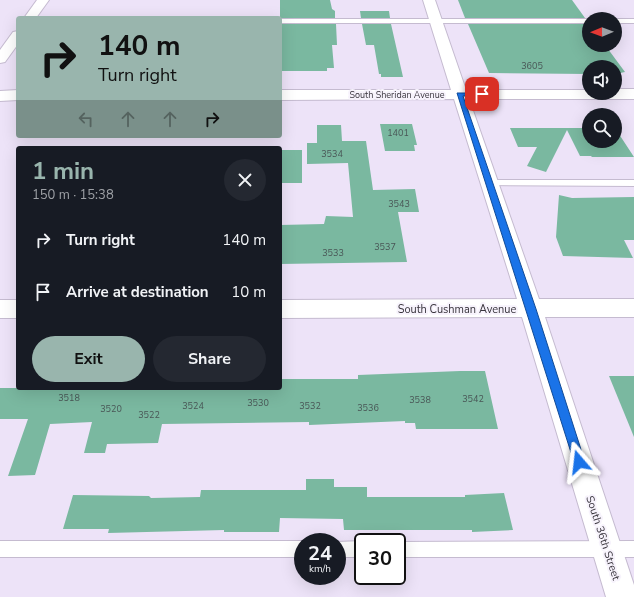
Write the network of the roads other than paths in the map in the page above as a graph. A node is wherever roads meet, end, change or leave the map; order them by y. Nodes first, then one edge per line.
1 (43, 0) edge
2 (429, 0) edge
3 (31, 16) edge
4 (282, 21) edge
5 (436, 21) junction
6 (582, 21) edge
7 (622, 21) edge
8 (634, 21) edge
9 (16, 38) edge
10 (0, 59) edge
11 (459, 94) junction
12 (634, 94) edge
13 (282, 95) edge
14 (0, 96) edge
15 (16, 96) edge
16 (489, 183) junction
17 (634, 183) edge
18 (634, 308) edge
19 (0, 309) edge
20 (16, 309) edge
21 (282, 309) edge
22 (531, 309) junction
23 (0, 549) edge
24 (294, 549) edge
25 (406, 549) edge
26 (607, 549) junction
27 (634, 549) edge
28 (622, 597) edge

1 - 3 street
2 - 5 street, South 36th Street
4 - 5 lane
5 - 6 lane
5 - 11 street, South 36th Street
7 - 8 lane
9 - 10 street
11 - 12 street, South Sheridan Avenue
11 - 13 street, South Sheridan Avenue
11 - 16 street, South 36th Street
14 - 15 street
16 - 17 lane
16 - 22 street, South 36th Street
18 - 22 street, South Cushman Avenue
19 - 20 street
21 - 22 street, South Cushman Avenue
22 - 26 street, South 36th Street
23 - 24 lane
25 - 26 lane
26 - 27 lane
26 - 28 street, South 36th Street

